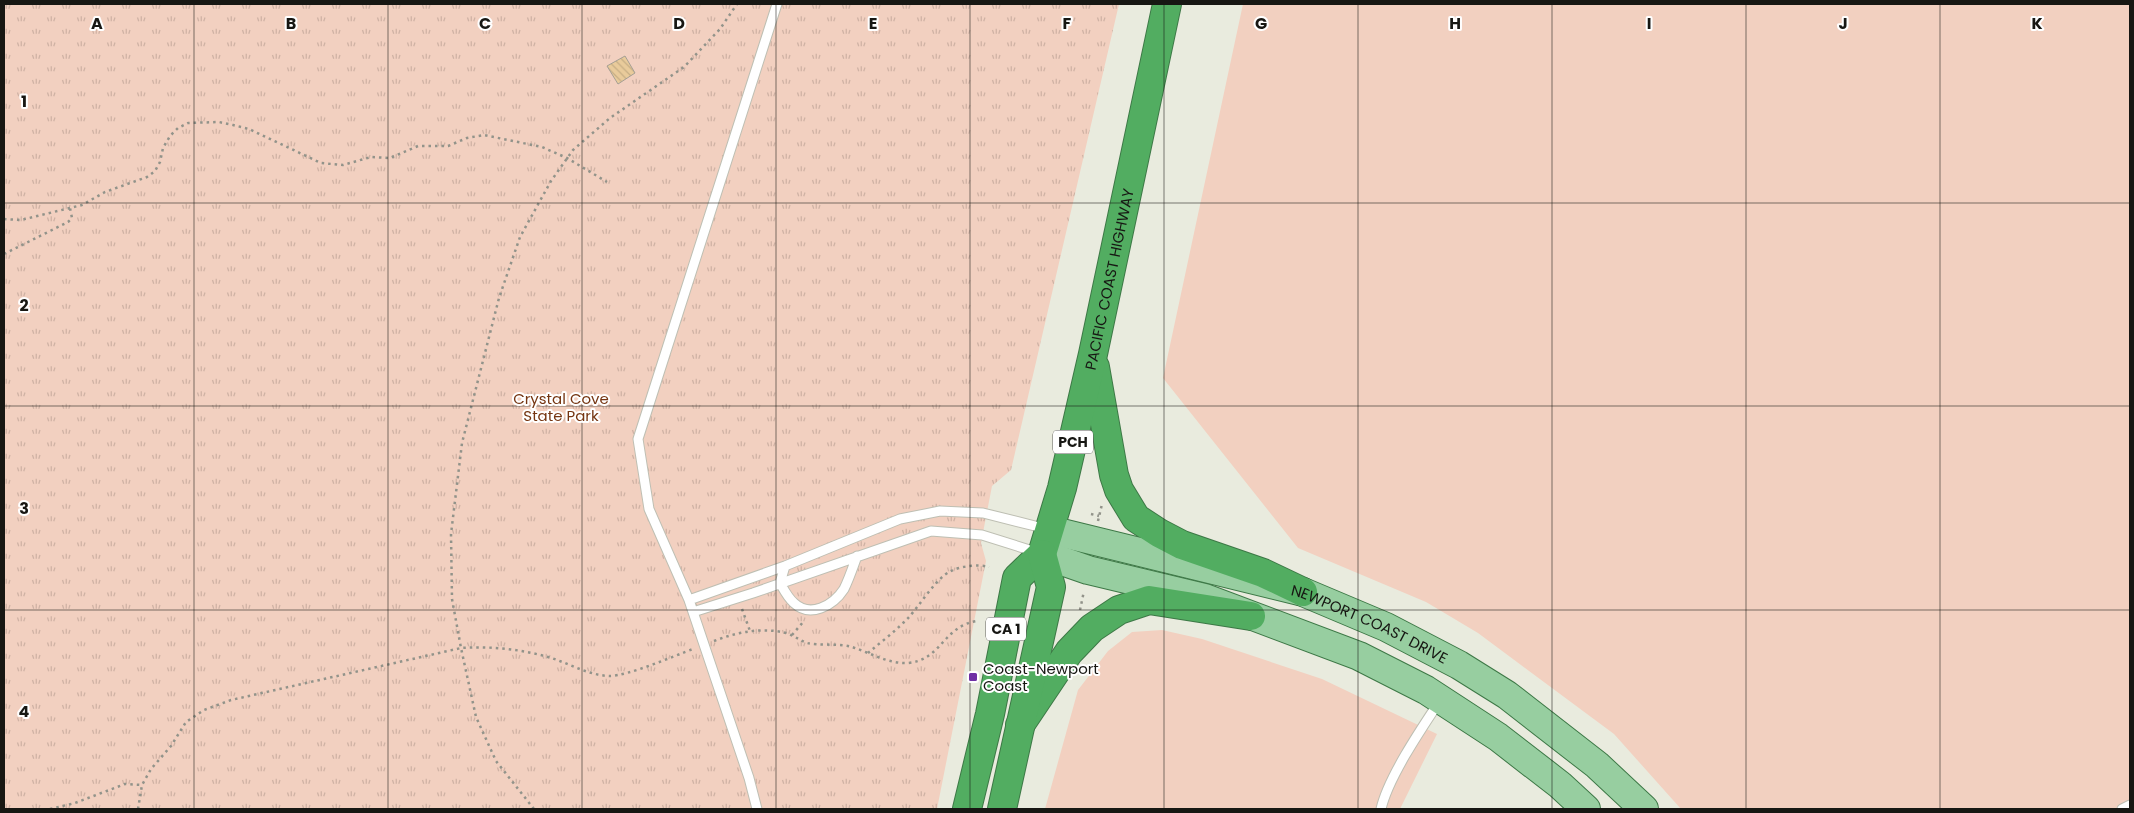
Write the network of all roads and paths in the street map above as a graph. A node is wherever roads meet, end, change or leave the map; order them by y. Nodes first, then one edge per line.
1 (737, 4) edge
2 (776, 4) edge
3 (1167, 4) edge
4 (567, 158) junction
5 (608, 182) dead end
6 (70, 208) junction
7 (4, 219) edge
8 (4, 254) edge
9 (1093, 354) junction
10 (1102, 502) dead end
11 (1091, 514) dead end
12 (1099, 516) junction
13 (1097, 527) dead end
14 (1046, 542) junction
15 (857, 556) junction
16 (785, 566) junction
17 (989, 567) dead end
18 (780, 583) junction
19 (1085, 584) dead end
20 (1303, 592) junction
21 (738, 598) junction
22 (688, 600) junction
23 (808, 610) junction
24 (693, 612) junction
25 (1079, 615) dead end
26 (1251, 616) junction
27 (977, 621) dead end
28 (750, 631) junction
29 (791, 636) junction
30 (704, 645) junction
31 (461, 648) junction
32 (868, 654) junction
33 (1441, 700) junction
34 (1020, 725) junction
35 (142, 785) junction
36 (2130, 805) edge
37 (50, 809) edge
38 (138, 809) edge
39 (534, 809) edge
40 (757, 809) edge
41 (967, 809) edge
42 (1002, 809) edge
43 (1381, 809) edge
44 (1586, 809) edge
45 (1644, 809) edge
46 (2122, 809) edge

1 - 4 path
2 - 22 lane
3 - 9 highway, PACIFIC COAST HIGHWAY / PCH
4 - 5 path
4 - 6 path
4 - 31 path
6 - 7 path
6 - 8 path
9 - 14 highway, PACIFIC COAST HIGHWAY / PCH
9 - 20 highway
10 - 12 path
11 - 12 path
12 - 13 path
14 - 15 lane
14 - 16 lane
14 - 20 main road, NEWPORT COAST DRIVE
14 - 26 main road
14 - 34 highway, CA 1
14 - 41 highway, CA 1
15 - 18 lane
15 - 23 lane
16 - 18 lane
16 - 22 lane
17 - 32 path
18 - 21 lane
18 - 23 lane
19 - 25 path
20 - 45 main road, NEWPORT COAST DRIVE
21 - 24 lane
21 - 28 path
22 - 24 lane
23 - 29 path
24 - 30 lane
26 - 33 main road
26 - 34 highway
27 - 32 path
28 - 29 path
28 - 30 path
29 - 32 path
30 - 31 path
30 - 40 lane
31 - 35 path
31 - 39 path
33 - 43 lane
33 - 44 main road
34 - 42 highway, CA 1
35 - 37 path
35 - 38 path
36 - 46 lane

